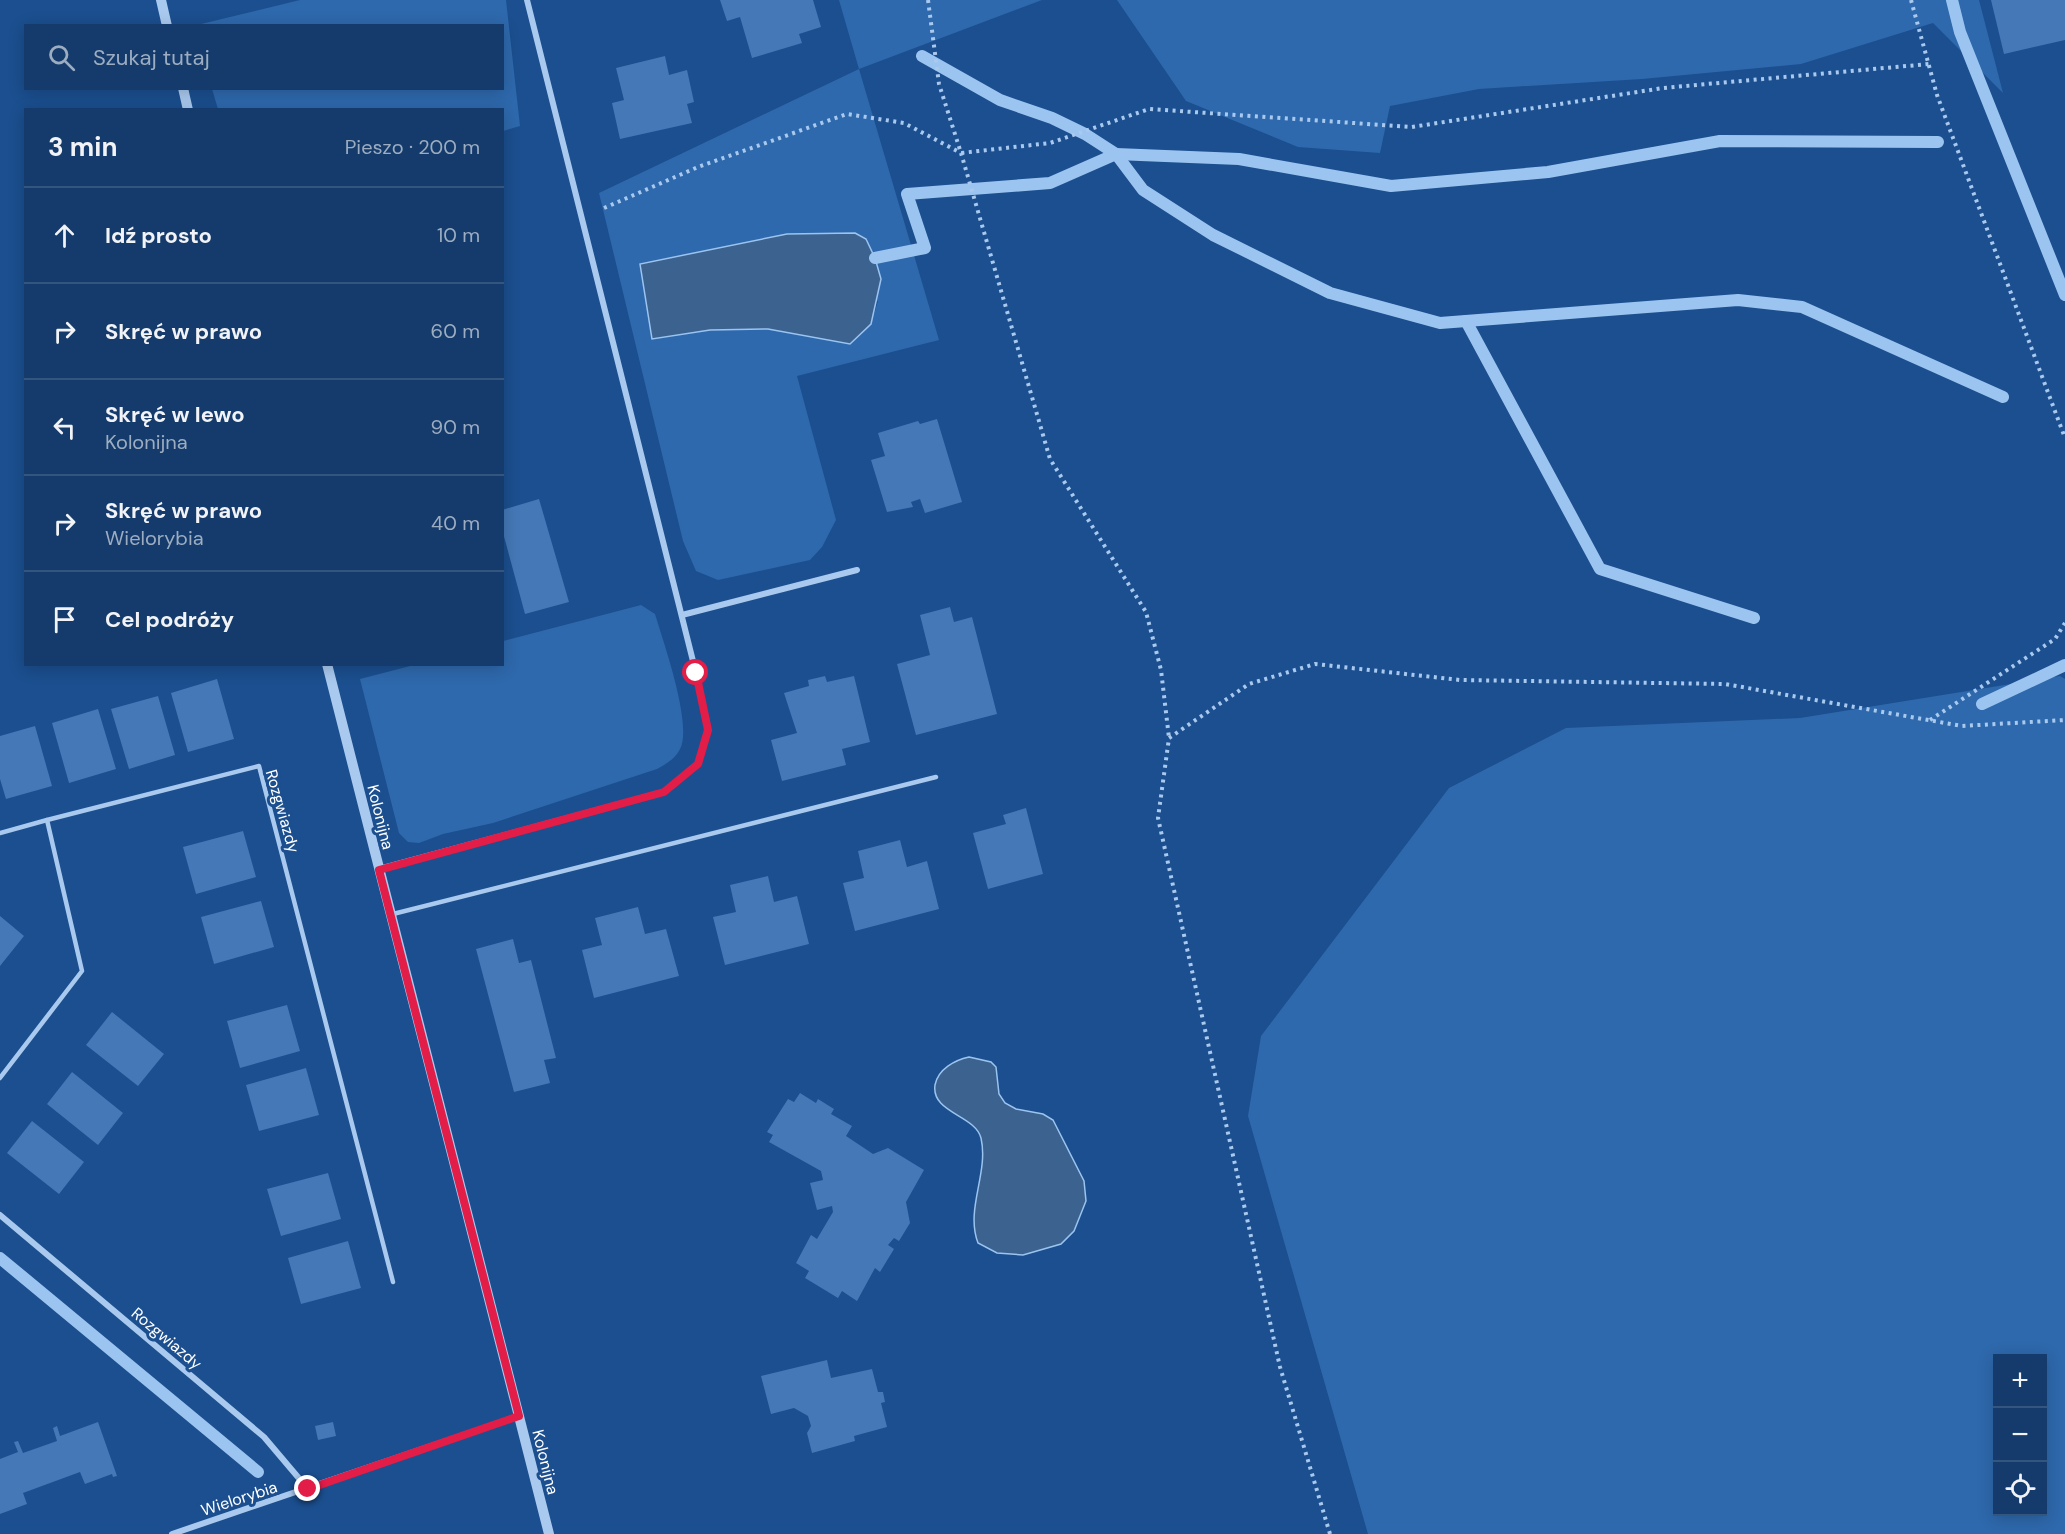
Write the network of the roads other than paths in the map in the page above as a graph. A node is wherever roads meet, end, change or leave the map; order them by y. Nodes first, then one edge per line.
1 (161, 0) edge
2 (527, 0) edge
3 (167, 24) edge
4 (183, 90) edge
5 (188, 108) edge
6 (857, 570) dead end
7 (682, 615) junction
8 (328, 666) edge
9 (936, 777) dead end
10 (47, 820) junction
11 (0, 833) edge
12 (379, 870) junction
13 (390, 915) junction
14 (0, 1078) edge
15 (0, 1215) edge
16 (393, 1282) dead end
17 (519, 1416) junction
18 (308, 1489) junction
19 (171, 1534) edge
20 (549, 1534) edge

1 - 3 street
2 - 7 street
4 - 5 street
6 - 7 street
7 - 12 street
8 - 12 street, Kolonijna
9 - 13 lane
10 - 11 lane
10 - 14 lane
10 - 16 lane, Rozgwiazdy
12 - 13 street, Kolonijna
13 - 17 street, Kolonijna
15 - 18 street, Rozgwiazdy
17 - 18 street, Wielorybia
17 - 20 street, Kolonijna
18 - 19 street, Wielorybia

